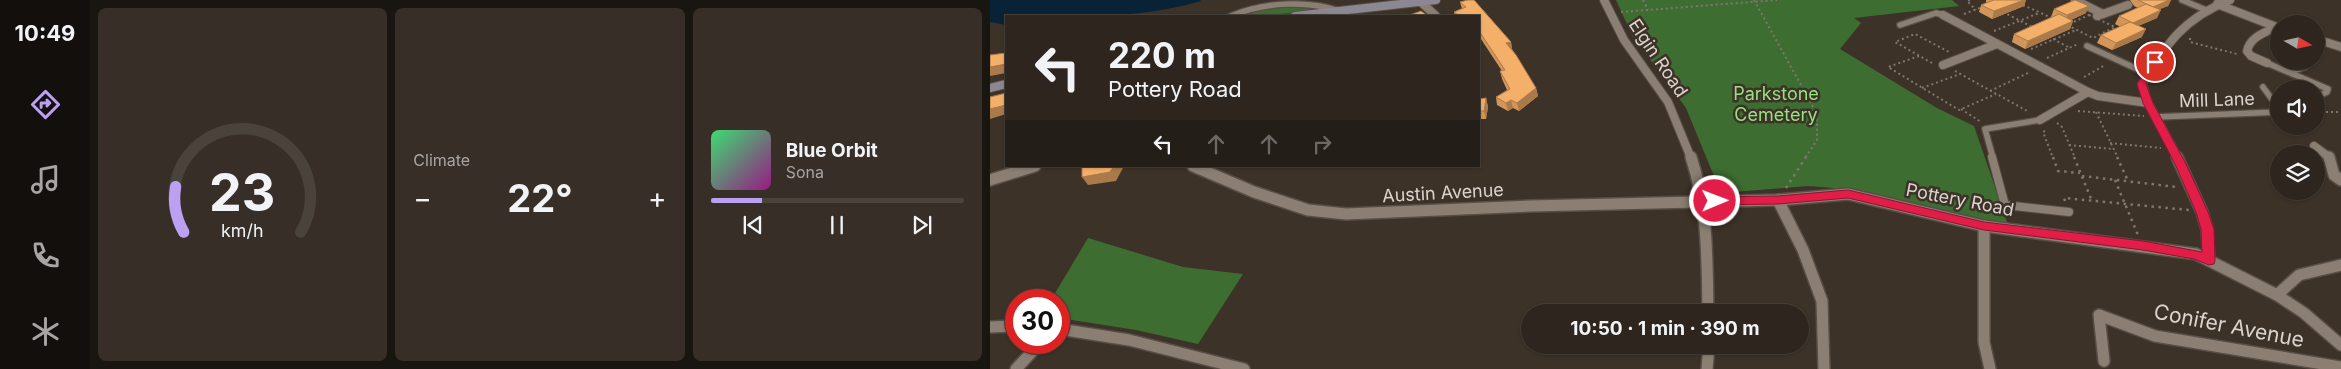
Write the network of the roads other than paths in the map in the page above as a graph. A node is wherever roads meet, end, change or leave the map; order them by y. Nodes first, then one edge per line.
1 (1436, 0) edge
2 (1604, 0) edge
3 (2075, 0) edge
4 (2182, 0) edge
5 (2230, 0) edge
6 (1422, 3) junction
7 (2217, 4) junction
8 (2128, 5) dead end
9 (2206, 10) junction
10 (1344, 11) junction
11 (1234, 15) edge
12 (1305, 15) edge
13 (1435, 15) edge
14 (1943, 15) joint
15 (2270, 24) edge
16 (1900, 25) dead end
17 (2270, 30) edge
18 (2085, 43) road end
19 (2325, 43) edge
20 (1997, 44) junction
21 (2341, 47) edge
22 (2267, 63) joint
23 (1943, 65) road end
24 (2297, 70) edge
25 (2291, 72) junction
26 (2148, 74) junction
27 (2308, 80) edge
28 (1005, 84) edge
29 (2263, 87) dead end
30 (990, 88) edge
31 (2088, 92) junction
32 (2270, 96) edge
33 (2148, 103) junction
34 (2270, 112) edge
35 (2156, 117) junction
36 (2043, 118) joint
37 (2325, 153) edge
38 (2336, 160) edge
39 (1031, 167) edge
40 (1195, 167) edge
41 (990, 180) edge
42 (2341, 180) edge
43 (1778, 200) junction
44 (1703, 201) junction
45 (2069, 212) road end
46 (1984, 226) junction
47 (2209, 260) junction
48 (2341, 265) edge
49 (2277, 295) junction
50 (1708, 304) edge
51 (1005, 326) edge
52 (990, 327) edge
53 (1070, 331) edge
54 (2341, 345) edge
55 (1030, 354) edge
56 (1708, 354) edge
57 (2104, 361) dead end
58 (2341, 367) edge
59 (1016, 369) edge
60 (1244, 369) edge
61 (1707, 369) edge
62 (1824, 369) edge
63 (1990, 369) edge

1 - 6 main road
2 - 44 street, Elgin Road
3 - 8 street
4 - 9 lane
5 - 7 street
6 - 10 main road
6 - 13 street
7 - 9 street
7 - 15 street
9 - 26 street
10 - 11 lane
10 - 12 main road
14 - 16 lane
14 - 20 street
17 - 22 street
18 - 26 lane
19 - 21 street
20 - 23 street
20 - 31 street
22 - 25 lane
24 - 25 lane
25 - 27 lane
26 - 33 street
28 - 30 main road
29 - 32 lane
31 - 33 street
31 - 36 street
33 - 35 street
34 - 35 lane, Mill Lane
35 - 47 street
36 - 45 lane
37 - 38 street
38 - 42 street
39 - 41 street
40 - 44 street, Austin Avenue
43 - 44 street, Pottery Road
43 - 46 street, Pottery Road
43 - 62 street
44 - 50 street, Elgin Road
46 - 47 street, Pottery Road
46 - 63 street
47 - 49 street, Pottery Road
48 - 49 street
49 - 54 street, Conifer Avenue
51 - 52 street
53 - 60 street
55 - 59 street
56 - 61 street
57 - 58 street, Conifer Avenue

